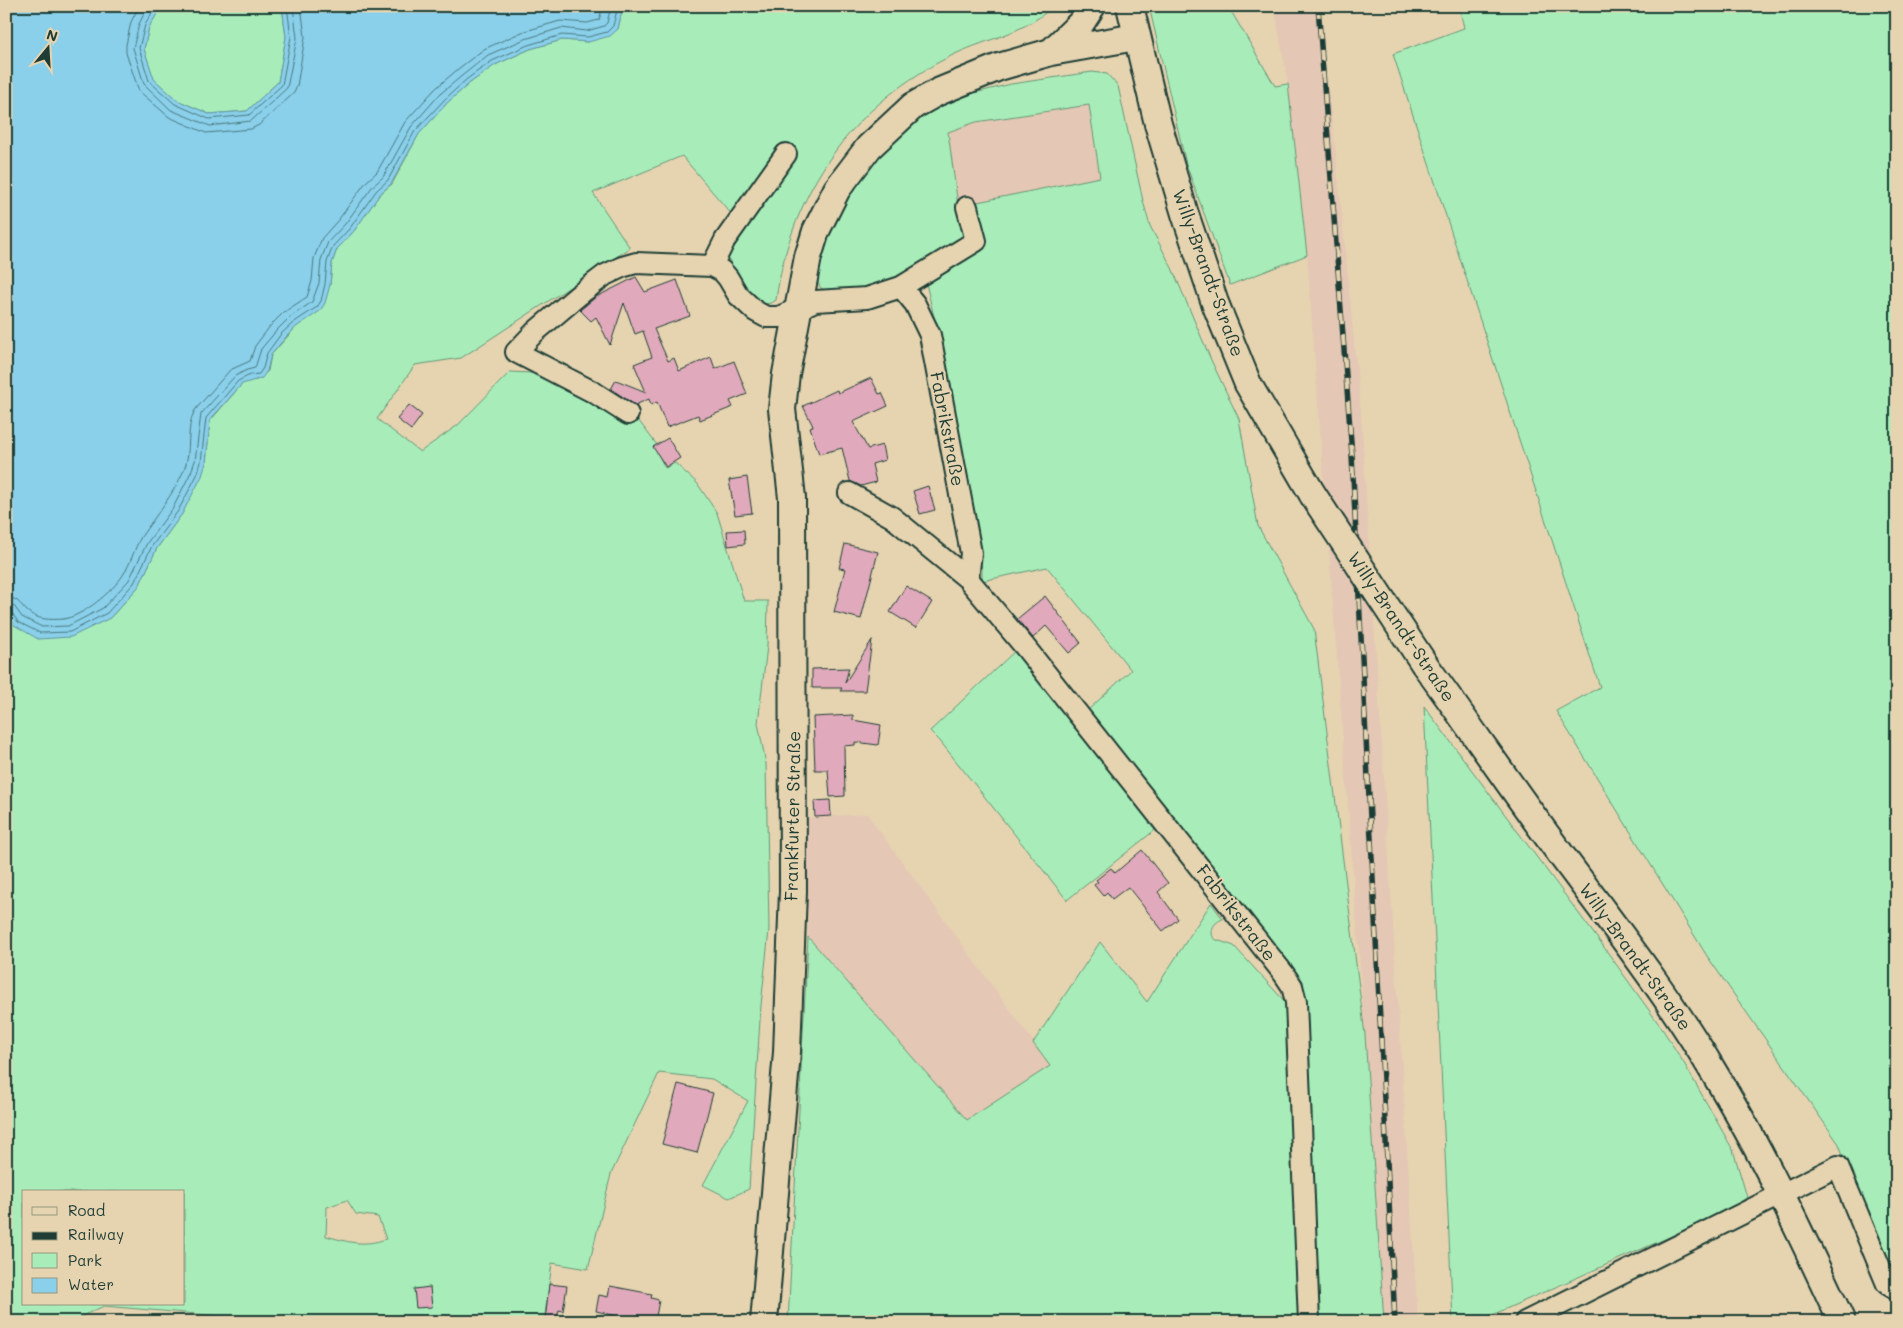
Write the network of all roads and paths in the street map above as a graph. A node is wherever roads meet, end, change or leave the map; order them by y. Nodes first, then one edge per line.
1 (1092, 6) edge
2 (1130, 6) edge
3 (1136, 38) junction
4 (1051, 52) junction
5 (786, 154) dead end
6 (967, 207) dead end
7 (712, 266) junction
8 (900, 287) junction
9 (797, 310) junction
10 (628, 414) dead end
11 (849, 493) dead end
12 (968, 578) junction
13 (1781, 1194) junction
14 (1897, 1290) edge
15 (764, 1322) edge
16 (1309, 1322) edge
17 (1526, 1322) edge
18 (1842, 1322) edge

1 - 4 main road
2 - 3 main road, Willy-Brandt-Straße
3 - 4 main road, Frankfurter Straße
3 - 13 main road, Willy-Brandt-Straße, bridge
4 - 9 main road, Frankfurter Straße
5 - 7 street
6 - 8 street
7 - 9 street
7 - 10 street
8 - 9 street
8 - 12 street, Fabrikstraße
9 - 15 main road, Frankfurter Straße
11 - 12 street, Fabrikstraße
12 - 16 street, Fabrikstraße
13 - 14 street
13 - 17 street
13 - 18 main road, Willy-Brandt-Straße

